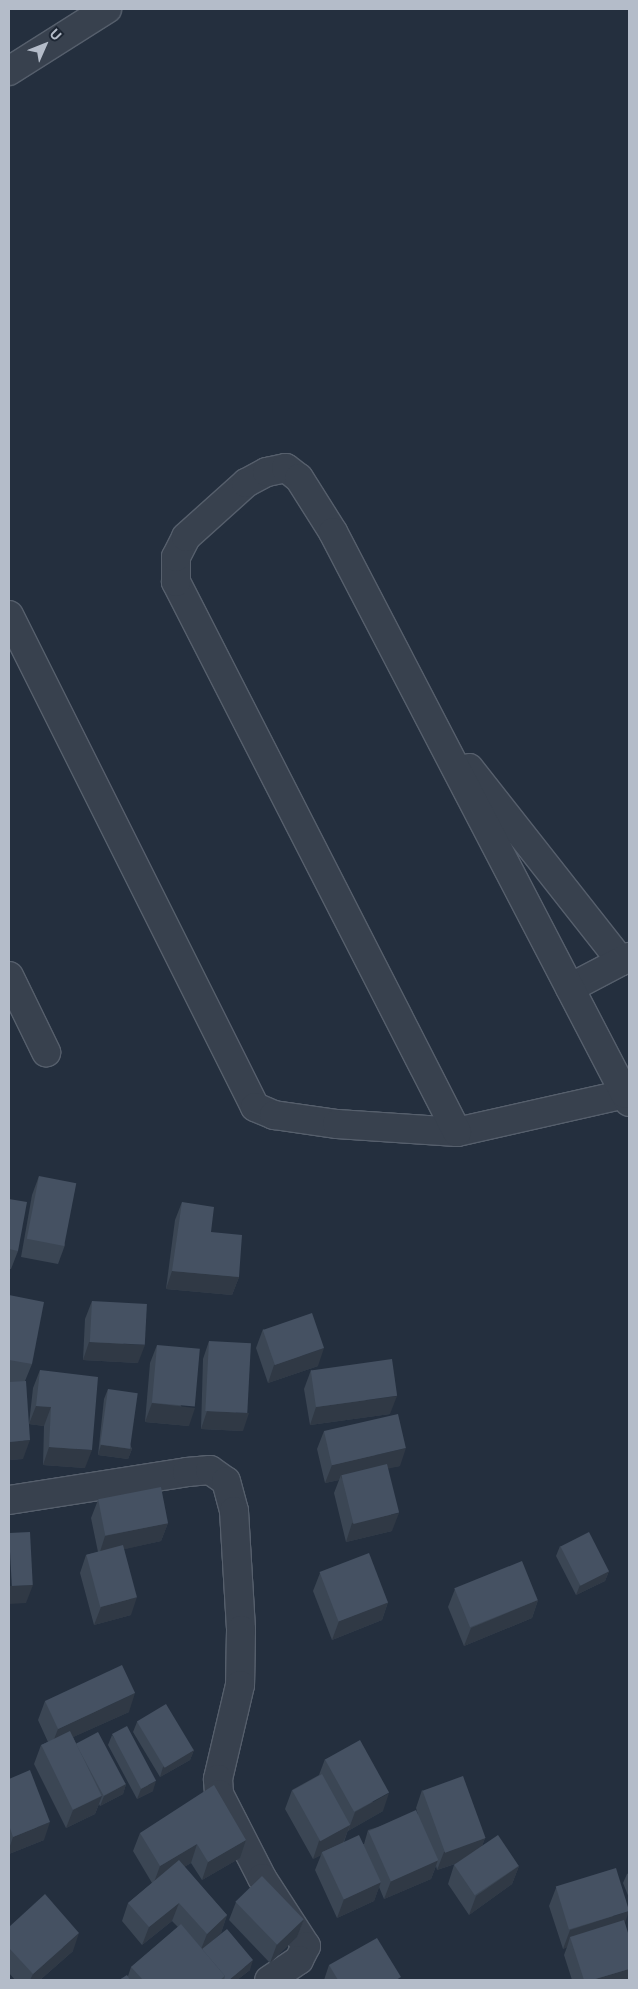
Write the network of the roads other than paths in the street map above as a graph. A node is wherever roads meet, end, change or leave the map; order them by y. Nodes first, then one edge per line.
1 (107, 9) edge
2 (9, 71) edge
3 (9, 616) edge
4 (428, 715) junction
5 (625, 959) edge
6 (9, 976) edge
7 (570, 988) junction
8 (46, 1052) dead end
9 (627, 1098) edge
10 (457, 1132) junction
11 (9, 1500) edge
12 (269, 1980) edge

1 - 2 street
3 - 10 street
4 - 5 street
4 - 7 street
4 - 10 street
5 - 7 street
6 - 8 street
7 - 9 street
9 - 10 street
11 - 12 street

